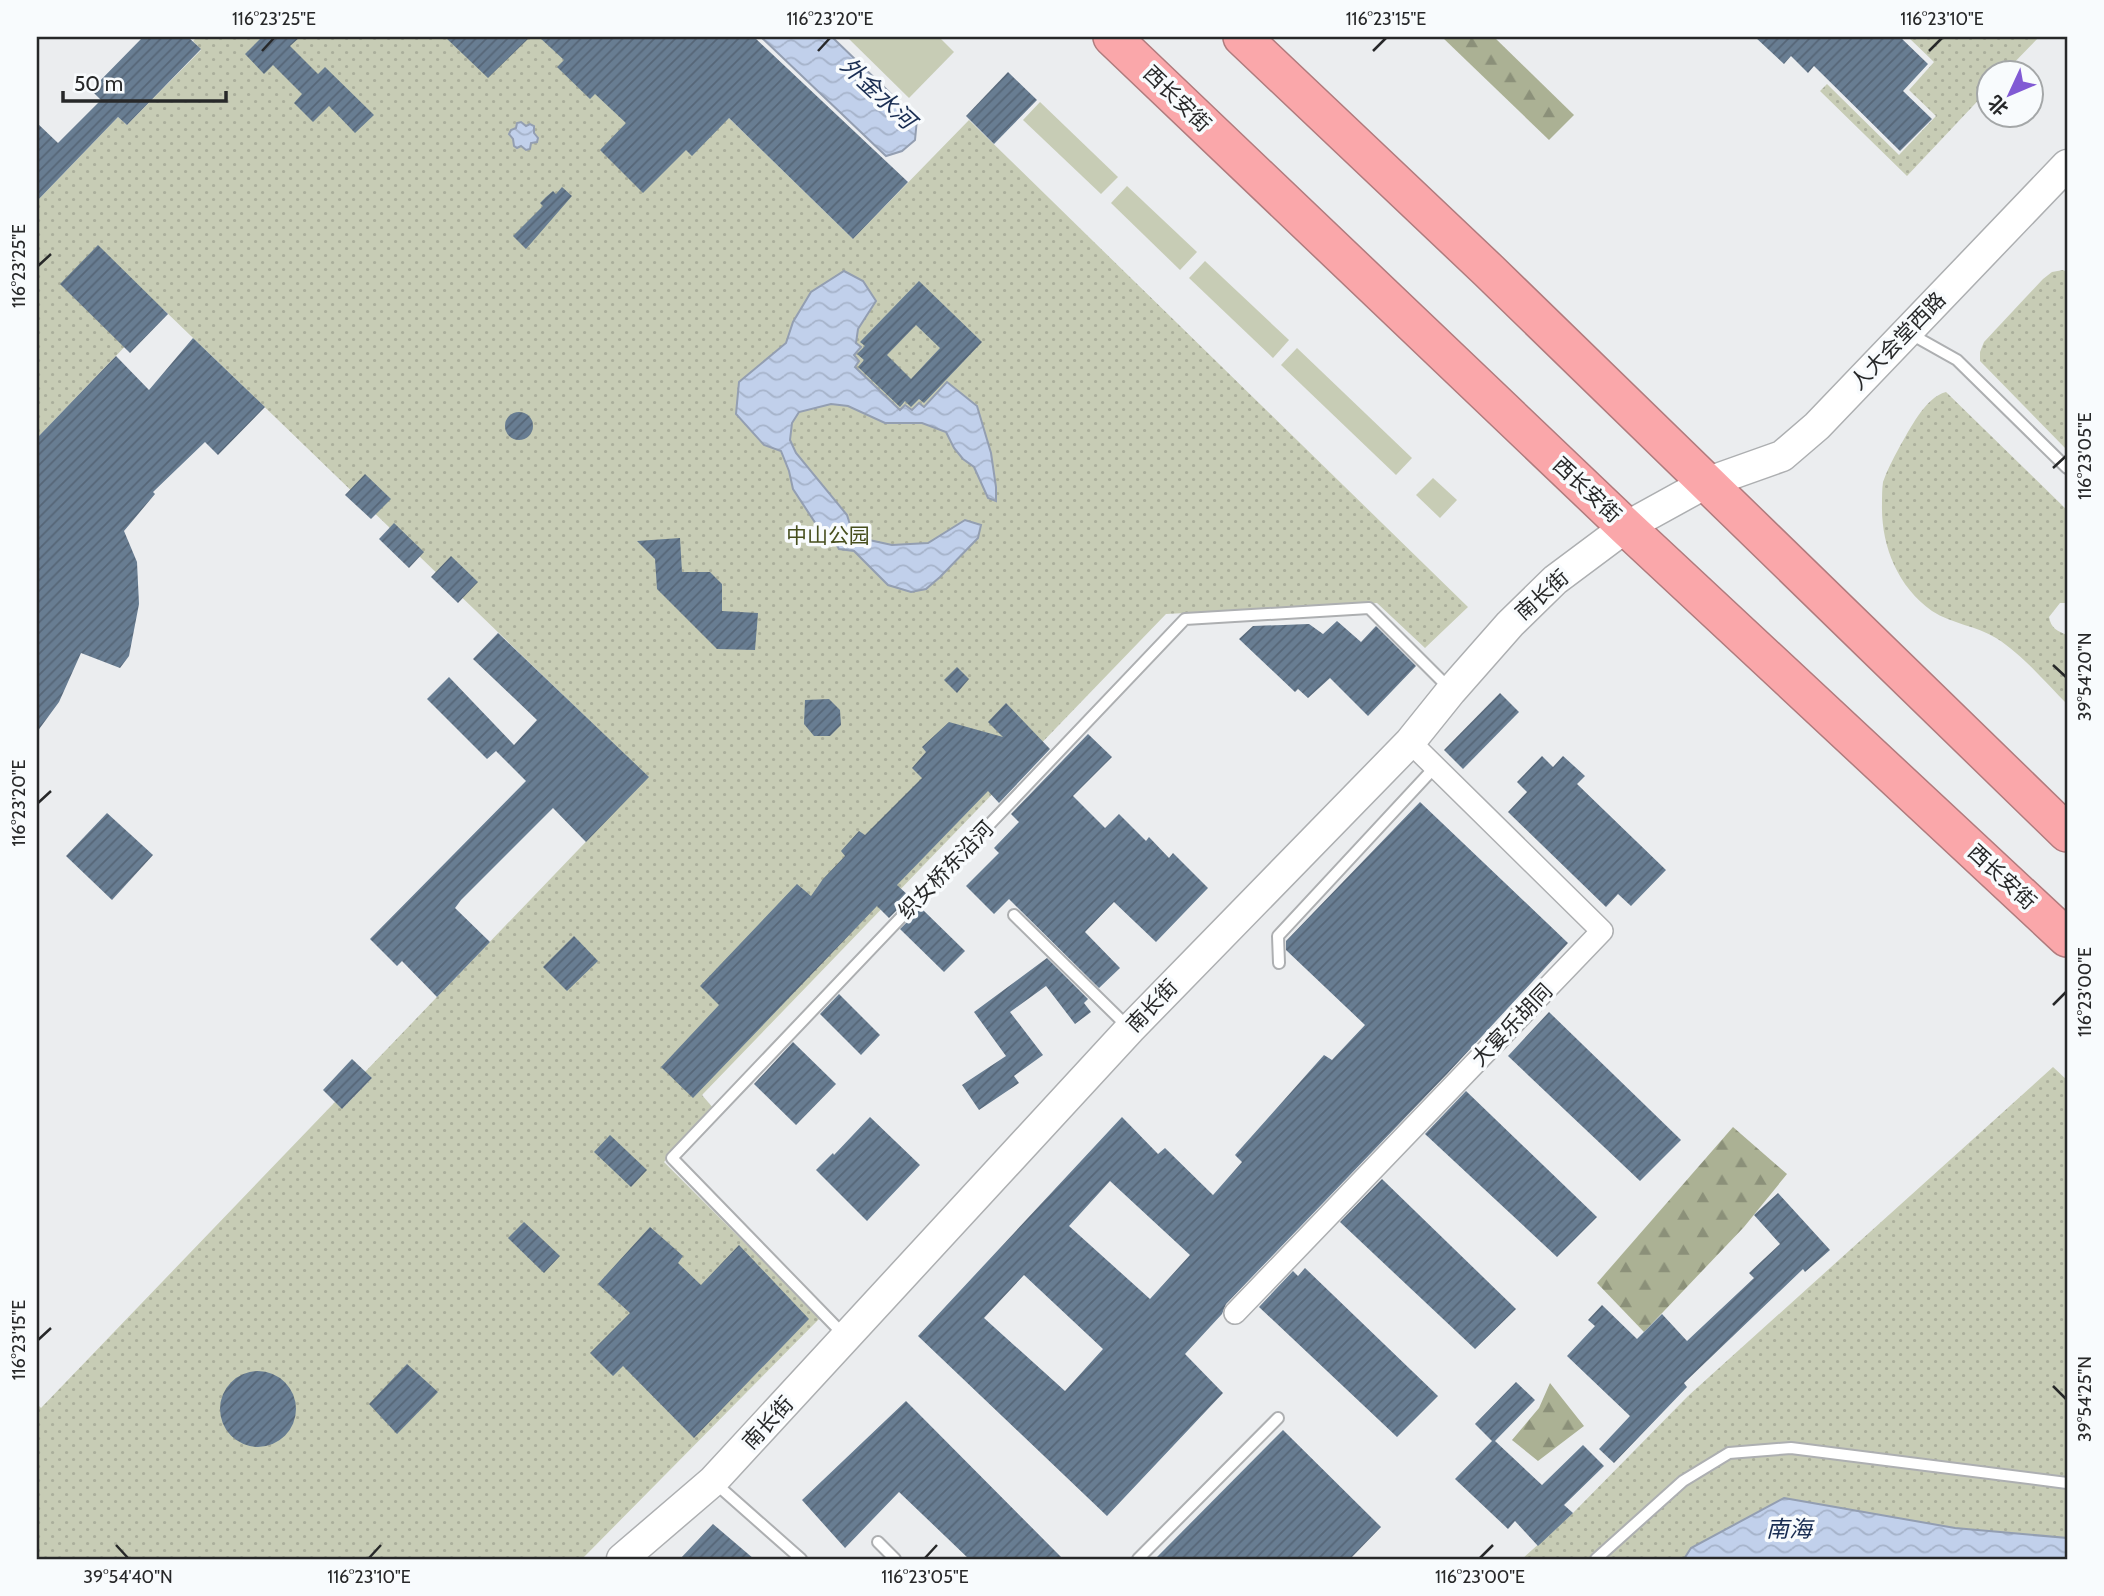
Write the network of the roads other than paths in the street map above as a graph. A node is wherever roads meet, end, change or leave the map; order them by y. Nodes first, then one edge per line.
1 (1112, 37) edge
2 (1242, 37) edge
3 (2067, 165) edge
4 (1906, 332) junction
5 (2067, 468) edge
6 (1706, 483) junction
7 (1626, 527) junction
8 (1451, 691) junction
9 (1410, 742) junction
10 (1436, 767) junction
11 (2067, 833) edge
12 (1014, 915) dead end
13 (2067, 938) edge
14 (1279, 962) dead end
15 (1130, 1029) junction
16 (1235, 1313) dead end
17 (847, 1338) junction
18 (1278, 1418) dead end
19 (713, 1481) junction
20 (2067, 1483) edge
21 (878, 1542) dead end
22 (622, 1559) edge
23 (801, 1559) edge
24 (895, 1559) edge
25 (1138, 1559) edge
26 (1596, 1559) edge

1 - 7 highway, 西长安街
2 - 6 highway
3 - 4 street, 人大会堂西路
4 - 5 lane
4 - 6 street, 人大会堂西路
6 - 7 street, 南长街
6 - 11 highway
7 - 8 street, 南长街
7 - 13 highway, 西长安街
8 - 9 street, 南长街
8 - 17 lane, 织女桥东沿河
9 - 10 street, 大宴乐胡同
9 - 15 street, 南长街
10 - 14 lane
10 - 16 street, 大宴乐胡同
12 - 15 lane
15 - 17 street, 南长街
17 - 19 street, 南长街
18 - 25 lane
19 - 22 street, 南长街
19 - 23 lane
20 - 26 lane
21 - 24 lane

